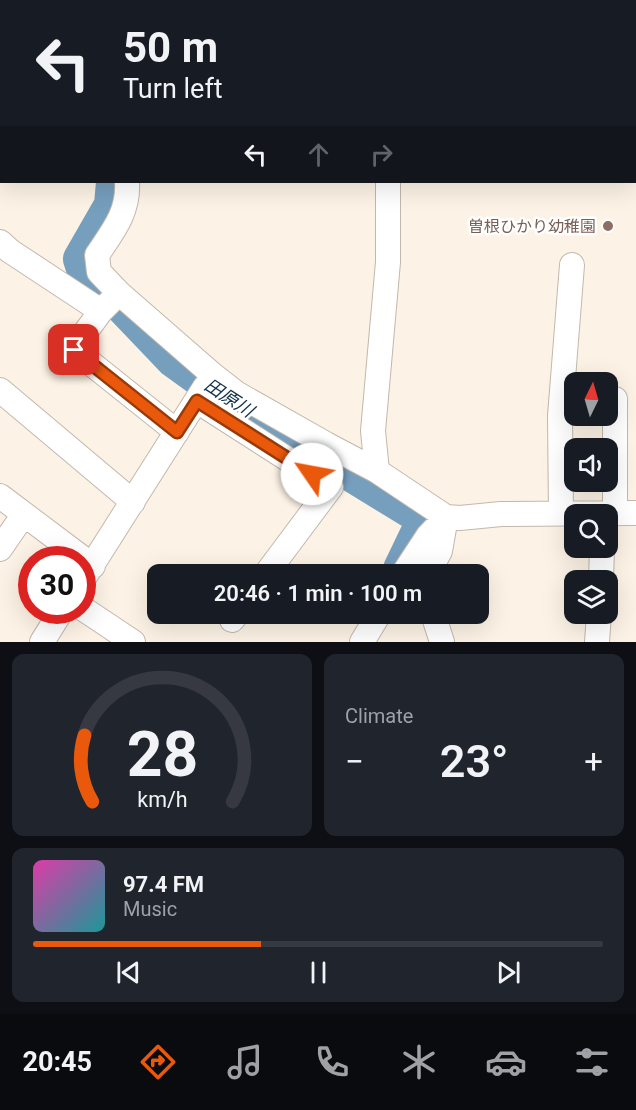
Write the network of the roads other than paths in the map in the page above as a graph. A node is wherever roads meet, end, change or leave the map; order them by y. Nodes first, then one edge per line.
1 (127, 183) edge
2 (388, 183) edge
3 (0, 242) edge
4 (572, 265) dead end
5 (119, 293) junction
6 (101, 311) junction
7 (213, 375) junction
8 (0, 390) edge
9 (197, 401) junction
10 (615, 426) edge
11 (177, 432) junction
12 (348, 455) junction
13 (377, 471) junction
14 (331, 487) junction
15 (0, 496) edge
16 (133, 502) junction
17 (615, 504) edge
18 (561, 513) junction
19 (564, 513) edge
20 (24, 514) junction
21 (447, 518) junction
22 (59, 546) edge
23 (0, 549) edge
24 (96, 560) edge
25 (273, 564) edge
26 (410, 564) edge
27 (434, 564) edge
28 (96, 617) edge
29 (54, 624) edge
30 (373, 624) edge
31 (436, 624) edge
32 (598, 624) edge
33 (42, 642) edge
34 (133, 642) edge
35 (362, 642) edge
36 (442, 642) edge
37 (597, 642) edge

1 - 5 street
2 - 13 street
3 - 6 street
4 - 18 street
5 - 6 street
5 - 7 street
6 - 11 street
7 - 9 street
7 - 12 street
8 - 16 street
9 - 11 street
9 - 14 street
10 - 17 street
11 - 16 street
12 - 13 street
12 - 14 street
13 - 21 street
14 - 25 street
15 - 20 street
16 - 24 street
18 - 19 street
18 - 21 street
20 - 22 street
20 - 23 street
21 - 26 street
21 - 27 street
28 - 34 street
29 - 33 street
30 - 35 street
31 - 36 street
32 - 37 street

